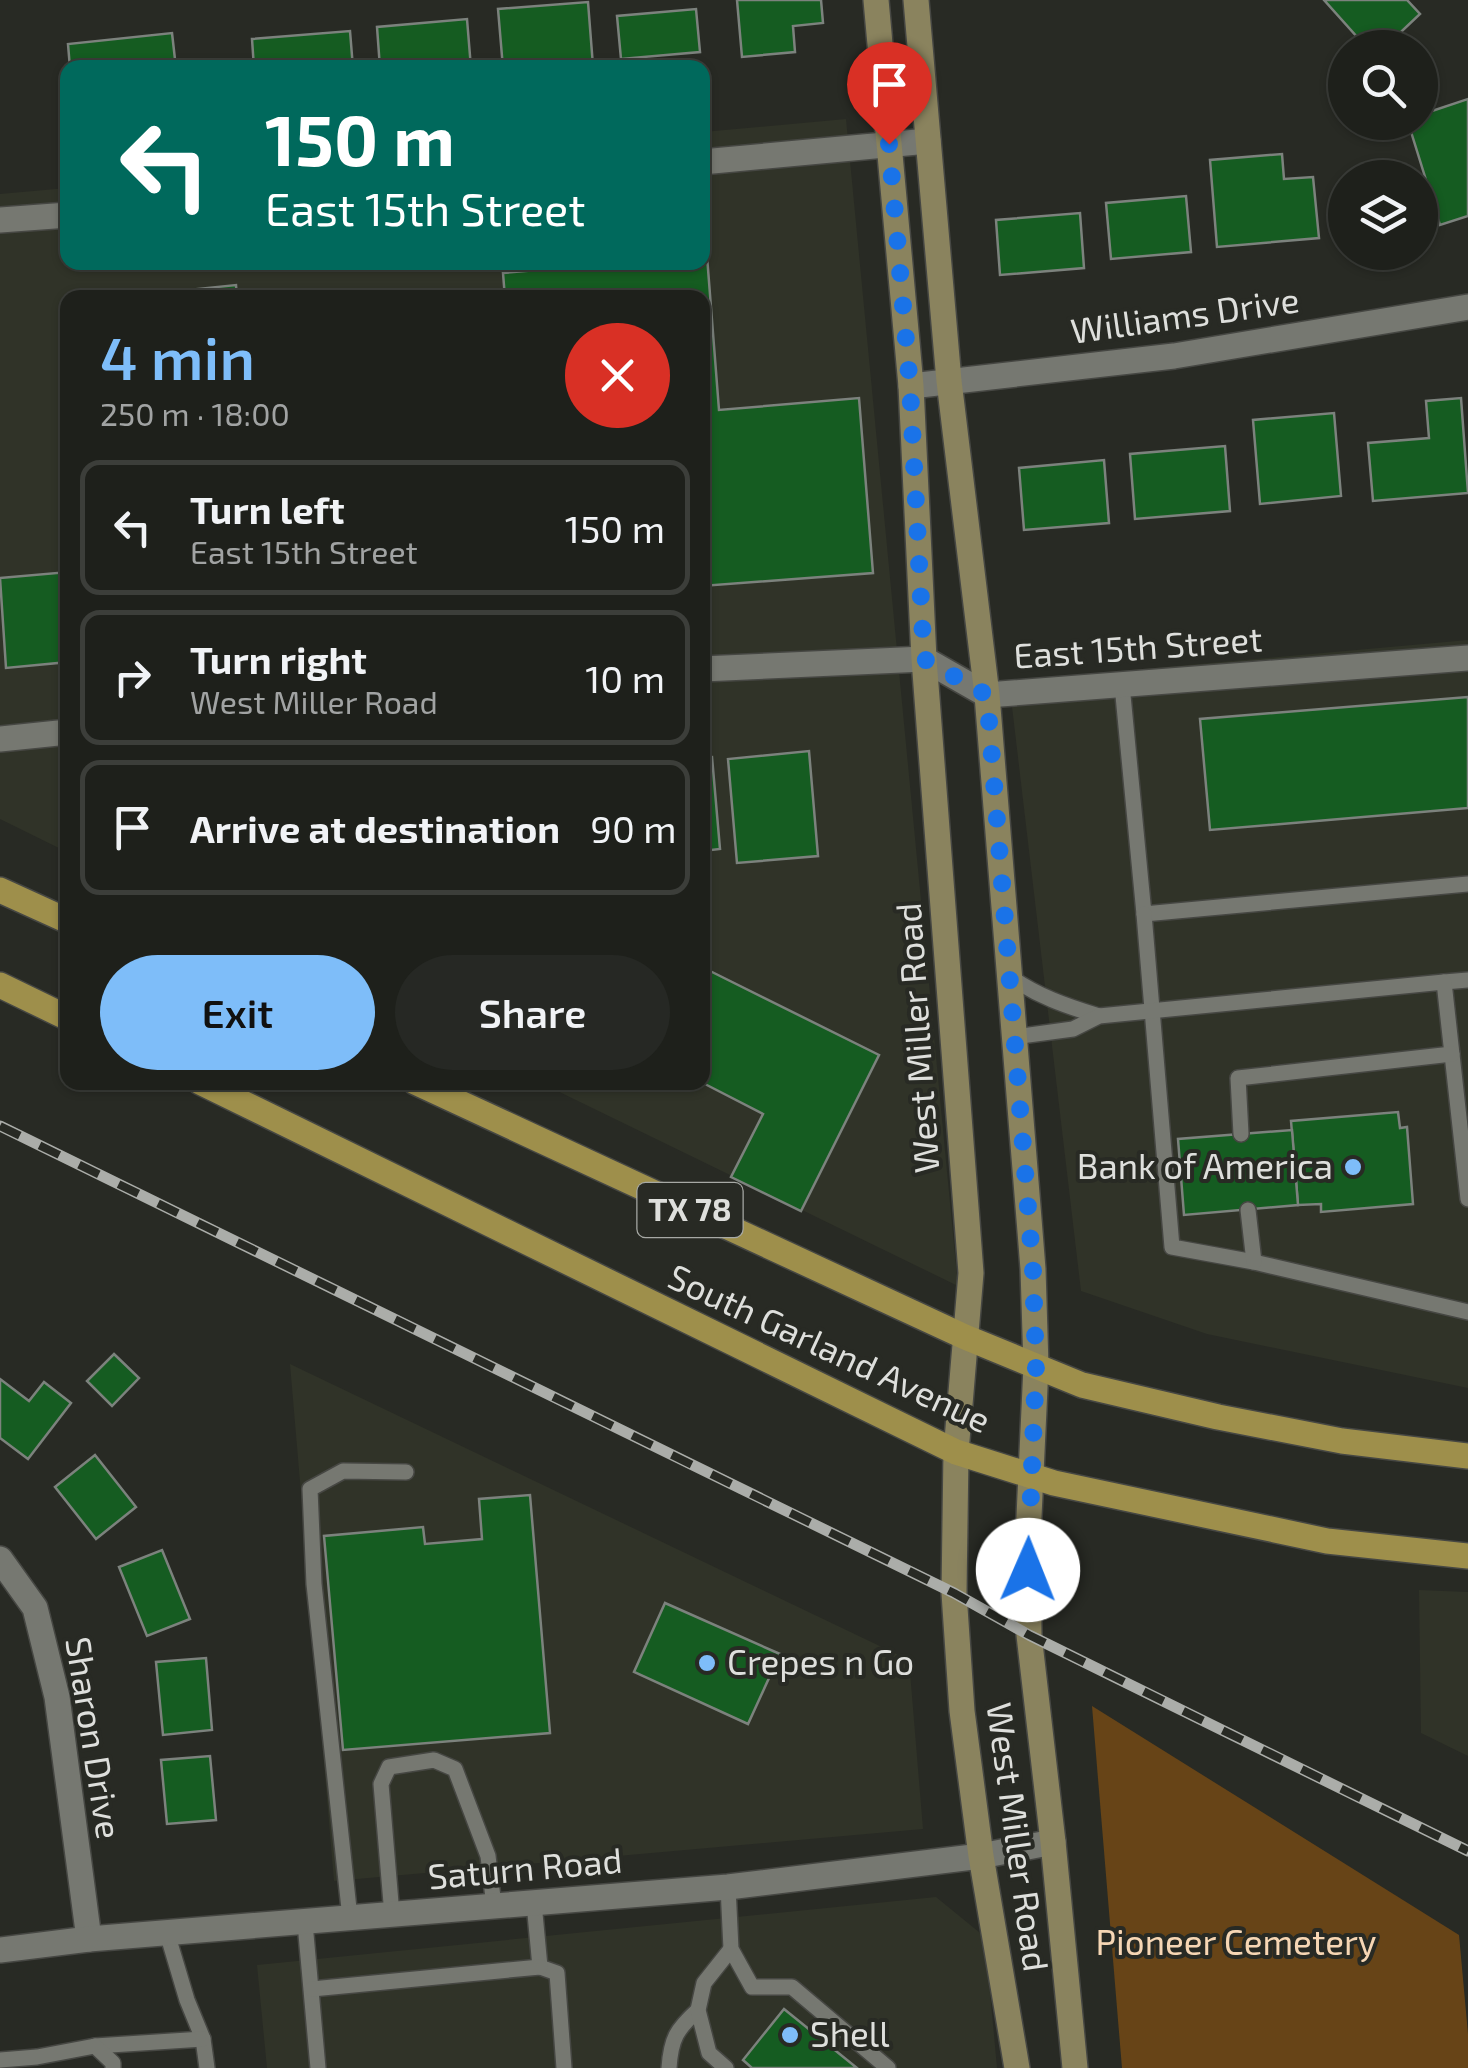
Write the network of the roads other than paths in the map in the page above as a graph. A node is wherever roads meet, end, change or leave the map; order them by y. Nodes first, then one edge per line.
1 (876, 0) edge
2 (916, 0) edge
3 (928, 141) junction
4 (889, 144) junction
5 (710, 161) edge
6 (60, 216) edge
7 (0, 220) edge
8 (1468, 307) edge
9 (949, 381) junction
10 (910, 386) junction
11 (1468, 658) edge
12 (924, 659) junction
13 (710, 669) edge
14 (1122, 685) junction
15 (987, 695) junction
16 (60, 733) edge
17 (0, 739) edge
18 (1468, 884) edge
19 (0, 890) edge
20 (1144, 914) junction
21 (60, 918) edge
22 (1009, 976) junction
23 (1468, 980) edge
24 (1444, 982) junction
25 (0, 985) edge
26 (1152, 1011) junction
27 (60, 1014) edge
28 (1099, 1016) junction
29 (1014, 1036) junction
30 (1452, 1054) junction
31 (216, 1090) edge
32 (433, 1090) edge
33 (1241, 1134) dead end
34 (1468, 1199) edge
35 (1248, 1210) dead end
36 (1254, 1262) junction
37 (1468, 1312) edge
38 (966, 1337) junction
39 (1036, 1366) junction
40 (956, 1452) junction
41 (1468, 1456) edge
42 (406, 1472) dead end
43 (1030, 1476) junction
44 (1468, 1556) edge
45 (0, 1559) edge
46 (1053, 1842) junction
47 (980, 1856) junction
48 (728, 1887) junction
49 (534, 1903) junction
50 (494, 1906) junction
51 (392, 1914) junction
52 (350, 1918) junction
53 (305, 1923) junction
54 (168, 1933) junction
55 (89, 1940) junction
56 (731, 1949) junction
57 (0, 1950) edge
58 (540, 1967) junction
59 (312, 1989) junction
60 (698, 2010) junction
61 (202, 2038) junction
62 (95, 2046) junction
63 (0, 2060) edge
64 (113, 2068) edge
65 (207, 2068) edge
66 (318, 2068) edge
67 (564, 2068) edge
68 (668, 2068) edge
69 (726, 2068) edge
70 (888, 2068) edge
71 (1017, 2068) edge
72 (1075, 2068) edge

1 - 4 main road, West Miller Road
2 - 3 main road, West Miller Road
3 - 4 street
3 - 9 main road, West Miller Road
4 - 5 street
4 - 10 main road, West Miller Road
6 - 7 street
8 - 9 street, Williams Drive
9 - 10 street, Williams Drive
9 - 15 main road, West Miller Road
10 - 12 main road, West Miller Road
11 - 14 street, East 15th Street
12 - 13 street
12 - 15 street, East 15th Street
12 - 38 main road, West Miller Road
14 - 15 street, East 15th Street
14 - 20 lane
15 - 22 main road, West Miller Road
16 - 17 street
18 - 20 lane
19 - 21 main road
20 - 26 lane
22 - 28 lane
22 - 29 main road, West Miller Road
23 - 24 lane
24 - 26 lane
24 - 30 lane
25 - 27 main road
26 - 28 lane
26 - 36 lane
28 - 29 lane
29 - 39 main road, West Miller Road
30 - 33 lane
30 - 34 lane
31 - 40 main road, South Garland Avenue
32 - 38 main road, South Garland Avenue / TX 78
35 - 36 lane
36 - 37 lane
38 - 39 main road, South Garland Avenue / TX 78
38 - 40 main road, West Miller Road
39 - 41 main road, South Garland Avenue / TX 78
39 - 43 main road, West Miller Road
40 - 43 main road, South Garland Avenue
40 - 47 main road, West Miller Road
42 - 52 lane
43 - 44 main road, South Garland Avenue
43 - 46 main road, West Miller Road
45 - 55 street, Sharon Drive
46 - 47 street, Saturn Road
46 - 72 main road, West Miller Road
47 - 48 street, Saturn Road
47 - 71 main road, West Miller Road
48 - 49 street, Saturn Road
48 - 56 lane
49 - 50 street, Saturn Road
49 - 58 lane
50 - 51 street, Saturn Road
50 - 51 lane
51 - 52 street, Saturn Road
52 - 53 street, Saturn Road
53 - 54 street, Saturn Road
53 - 59 lane
54 - 55 street, Saturn Road
54 - 61 lane
55 - 57 street, Saturn Road
56 - 60 lane
56 - 70 lane
58 - 59 lane
58 - 67 lane
59 - 66 lane
60 - 68 lane
60 - 69 lane
61 - 62 lane
61 - 65 lane
62 - 63 lane
62 - 64 lane

